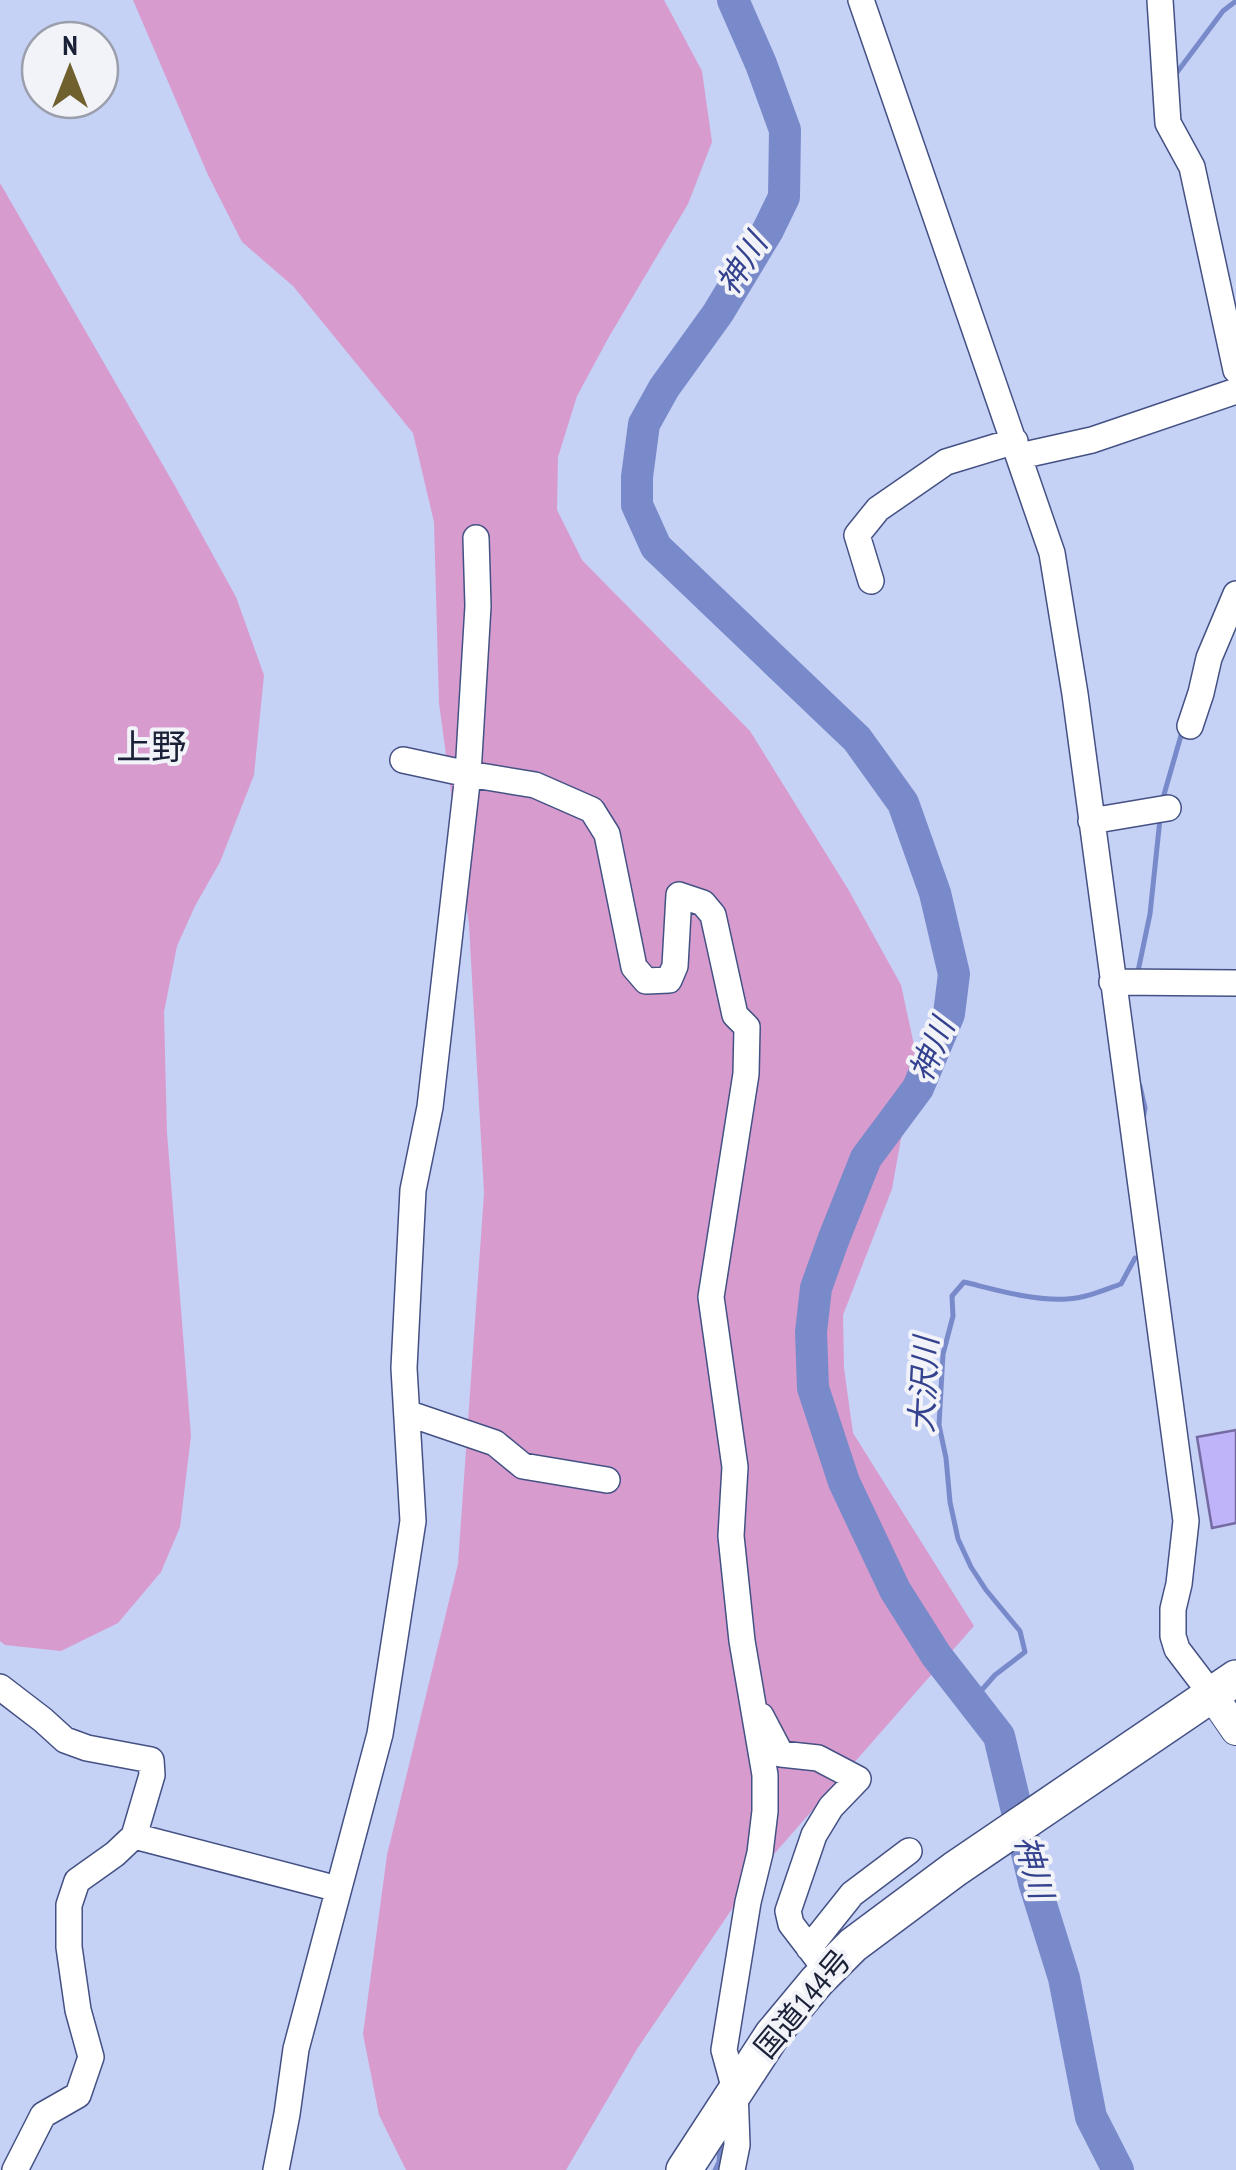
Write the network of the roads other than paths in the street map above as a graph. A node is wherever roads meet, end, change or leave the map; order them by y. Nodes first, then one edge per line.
1 (861, 0) edge
2 (1160, 0) edge
3 (1236, 370) edge
4 (1236, 391) edge
5 (1017, 449) junction
6 (476, 538) dead end
7 (870, 581) dead end
8 (1236, 594) edge
9 (1190, 726) dead end
10 (402, 760) dead end
11 (468, 774) junction
12 (1163, 809) dead end
13 (1091, 821) junction
14 (1112, 982) junction
15 (1236, 983) edge
16 (408, 1413) junction
17 (606, 1480) dead end
18 (0, 1686) edge
19 (1224, 1686) edge
20 (750, 1698) junction
21 (1236, 1730) edge
22 (134, 1836) junction
23 (909, 1850) dead end
24 (338, 1889) junction
25 (818, 1959) junction
26 (735, 2090) junction
27 (15, 2170) edge
28 (276, 2170) edge
29 (684, 2170) edge
30 (732, 2170) edge

1 - 5 street
2 - 3 street
4 - 5 street
5 - 7 street
5 - 13 street
6 - 11 street
8 - 9 street
10 - 11 street
11 - 16 street
11 - 20 street
12 - 13 street
13 - 14 street
14 - 15 street
14 - 19 street
16 - 17 street
16 - 24 street
18 - 22 street
19 - 21 main road
19 - 25 highway, 国道144号
20 - 25 street
20 - 26 street
22 - 24 street
22 - 27 street
23 - 25 street
24 - 28 street
25 - 26 highway, 国道144号
26 - 29 highway, 国道144号
26 - 30 street

